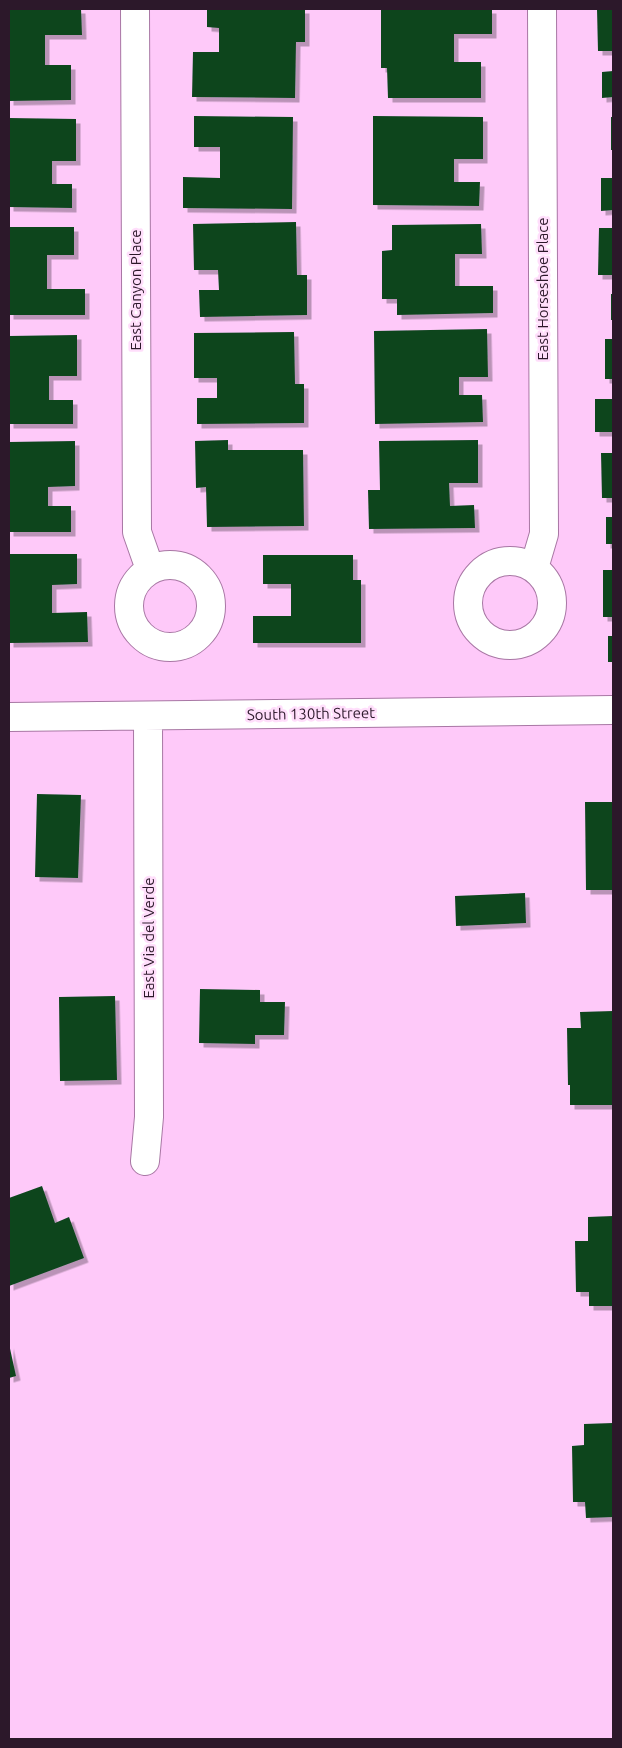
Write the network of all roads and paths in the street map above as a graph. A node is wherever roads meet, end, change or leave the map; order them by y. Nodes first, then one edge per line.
1 (135, 9) edge
2 (542, 9) edge
3 (534, 568) dead end
4 (150, 569) dead end
5 (613, 710) edge
6 (148, 716) junction
7 (9, 717) edge
8 (145, 1160) dead end

1 - 4 street, East Canyon Place
2 - 3 street, East Horseshoe Place
5 - 6 street, South 130th Street
6 - 7 street, South 130th Street
6 - 8 street, East Via del Verde

